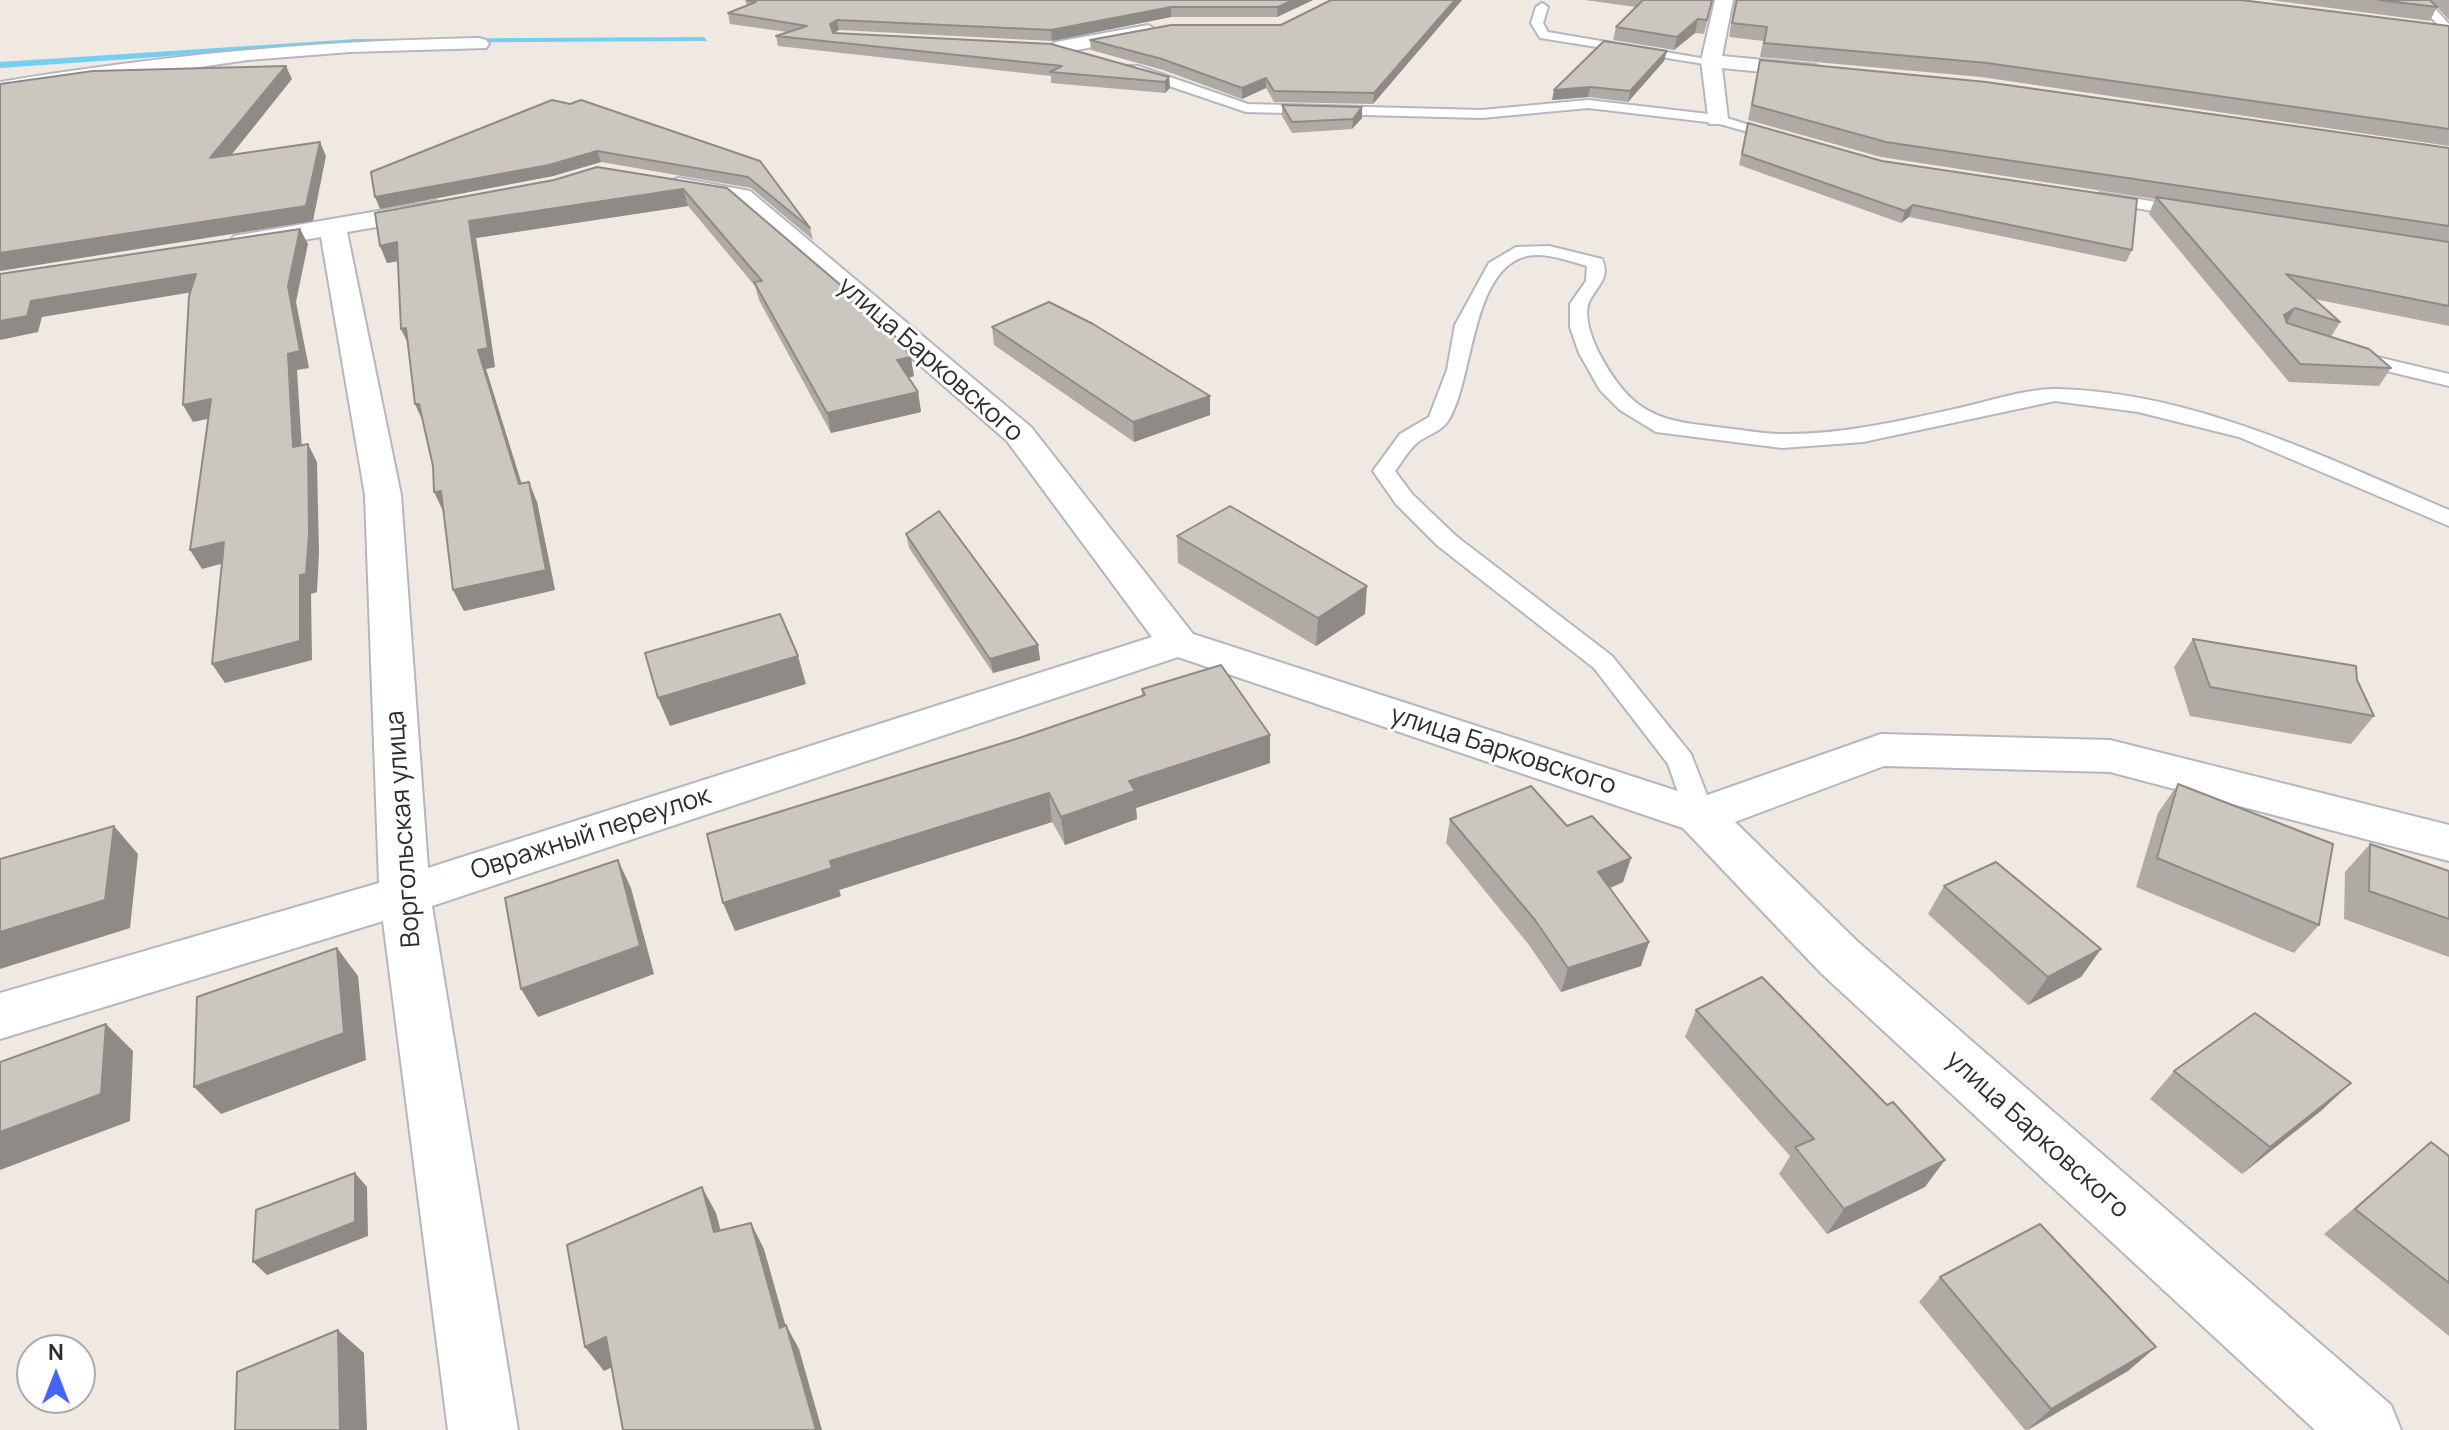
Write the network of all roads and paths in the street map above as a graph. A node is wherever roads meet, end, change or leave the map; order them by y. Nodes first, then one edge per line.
1 (1724, 0) edge
2 (2420, 0) edge
3 (1542, 7) dead end
4 (1171, 26) edge
5 (2418, 28) edge
6 (2449, 32) edge
7 (479, 44) dead end
8 (1048, 48) joint
9 (1085, 56) edge
10 (1711, 61) junction
11 (1114, 64) edge
12 (1838, 73) edge
13 (0, 89) edge
14 (1717, 119) junction
15 (1805, 144) edge
16 (631, 178) edge
17 (2079, 195) edge
18 (468, 203) edge
19 (2203, 214) edge
20 (333, 229) junction
21 (212, 247) edge
22 (2338, 352) edge
23 (2449, 380) edge
24 (2449, 519) edge
25 (1178, 643) junction
26 (1700, 816) junction
27 (2449, 843) edge
28 (405, 895) junction
29 (0, 1016) edge
30 (483, 1430) edge
31 (2366, 1430) edge

1 - 10 street
2 - 6 lane
3 - 10 lane
4 - 8 street
5 - 6 street
7 - 13 street
8 - 9 lane
10 - 12 street
10 - 14 street
11 - 14 lane
14 - 15 lane
16 - 25 street, улица Барковского
17 - 19 lane
18 - 20 street
20 - 21 street
20 - 28 street, Воргольская улица
22 - 23 lane
24 - 26 lane
25 - 26 street, улица Барковского
25 - 28 street, Овражный переулок
26 - 27 street
26 - 31 street, улица Барковского
28 - 29 street, Овражный переулок
28 - 30 street, Воргольская улица

